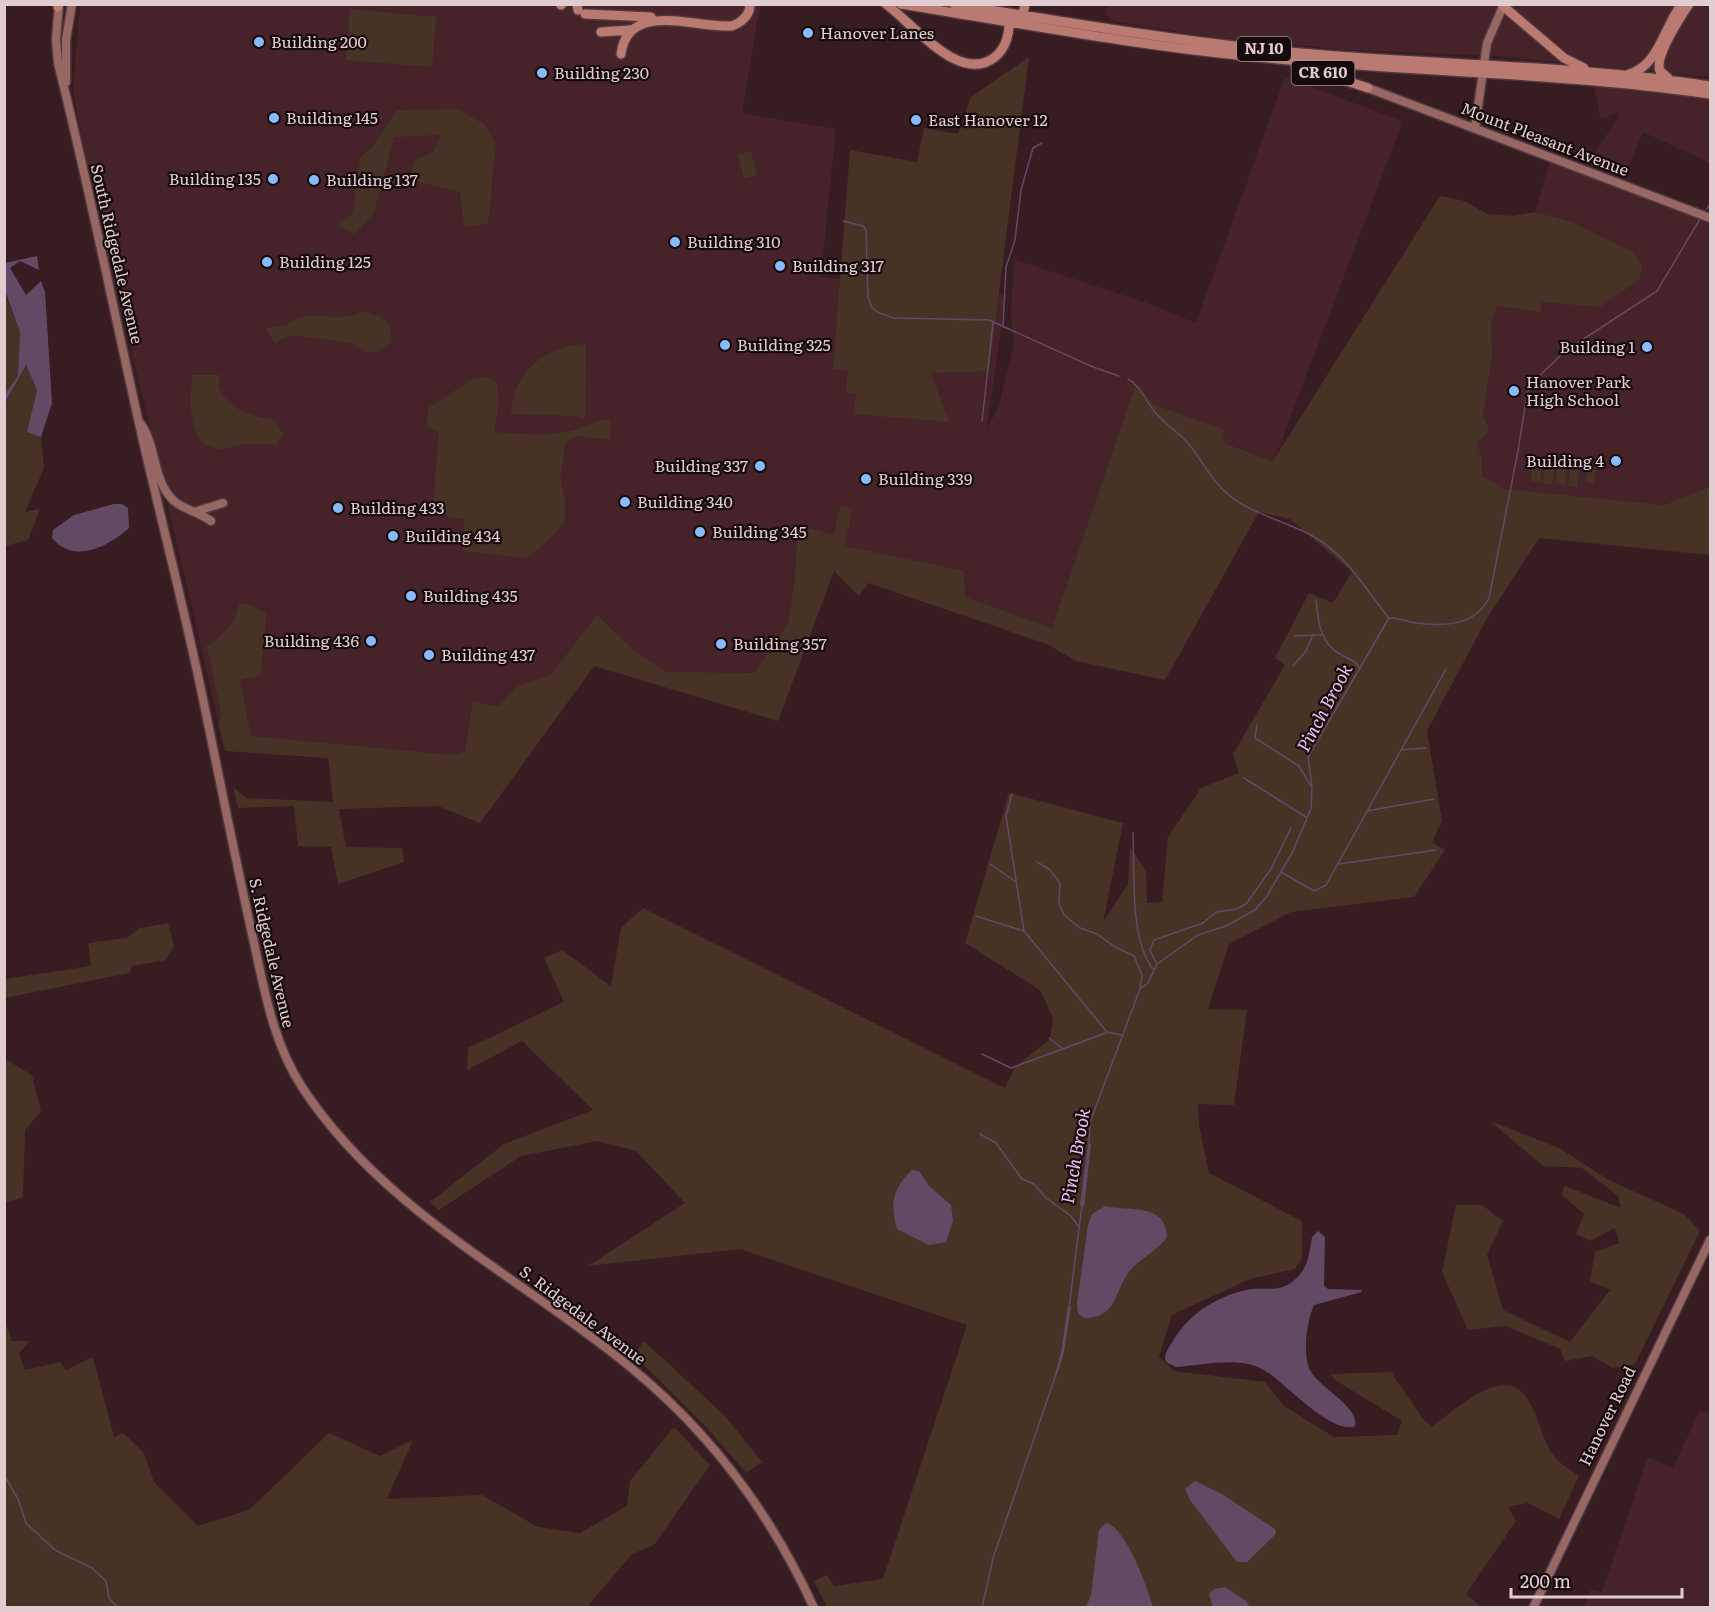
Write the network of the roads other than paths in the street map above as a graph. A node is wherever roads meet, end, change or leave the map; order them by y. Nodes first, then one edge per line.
1 (72, 4) edge
2 (750, 4) edge
3 (886, 4) edge
4 (901, 4) edge
5 (954, 4) edge
6 (991, 4) edge
7 (1025, 4) edge
8 (1682, 4) edge
9 (1689, 4) edge
10 (1503, 5) edge
11 (58, 6) edge
12 (580, 10) edge
13 (1005, 13) junction
14 (1023, 20) junction
15 (674, 22) junction
16 (1009, 22) junction
17 (630, 30) junction
18 (601, 32) dead end
19 (621, 54) dead end
20 (1278, 58) junction
21 (1484, 68) junction
22 (1601, 72) junction
23 (1626, 74) junction
24 (1670, 80) junction
25 (1710, 86) edge
26 (1368, 88) joint
27 (1710, 94) edge
28 (66, 97) junction
29 (1475, 128) junction
30 (1710, 218) edge
31 (138, 418) junction
32 (223, 503) dead end
33 (197, 511) junction
34 (211, 521) dead end
35 (1710, 1243) edge
36 (813, 1606) edge
37 (1533, 1608) edge

1 - 28 main road, South Ridgedale Avenue
2 - 15 main road
3 - 16 main road
4 - 16 main road, NJ 10
5 - 13 main road, NJ 10
6 - 13 main road
7 - 14 main road
8 - 23 main road
9 - 24 main road
10 - 21 main road
10 - 22 main road
11 - 28 main road, South Ridgedale Avenue
12 - 15 main road
13 - 14 main road, NJ 10
13 - 16 main road
14 - 16 main road, NJ 10
14 - 20 main road, NJ 10
14 - 21 main road, NJ 10
15 - 17 main road
17 - 18 main road
17 - 19 main road
20 - 21 main road, NJ 10
20 - 26 main road, CR 610
21 - 22 main road, NJ 10
21 - 27 main road, NJ 10
21 - 29 main road
22 - 23 main road, NJ 10
23 - 24 main road, NJ 10
24 - 25 main road, NJ 10
26 - 29 main road, Mount Pleasant Avenue / CR 610
28 - 31 main road, South Ridgedale Avenue
29 - 30 main road, Mount Pleasant Avenue / CR 610
31 - 33 main road
31 - 36 main road, S. Ridgedale Avenue
32 - 33 main road
33 - 34 main road
35 - 37 main road, Hanover Road

